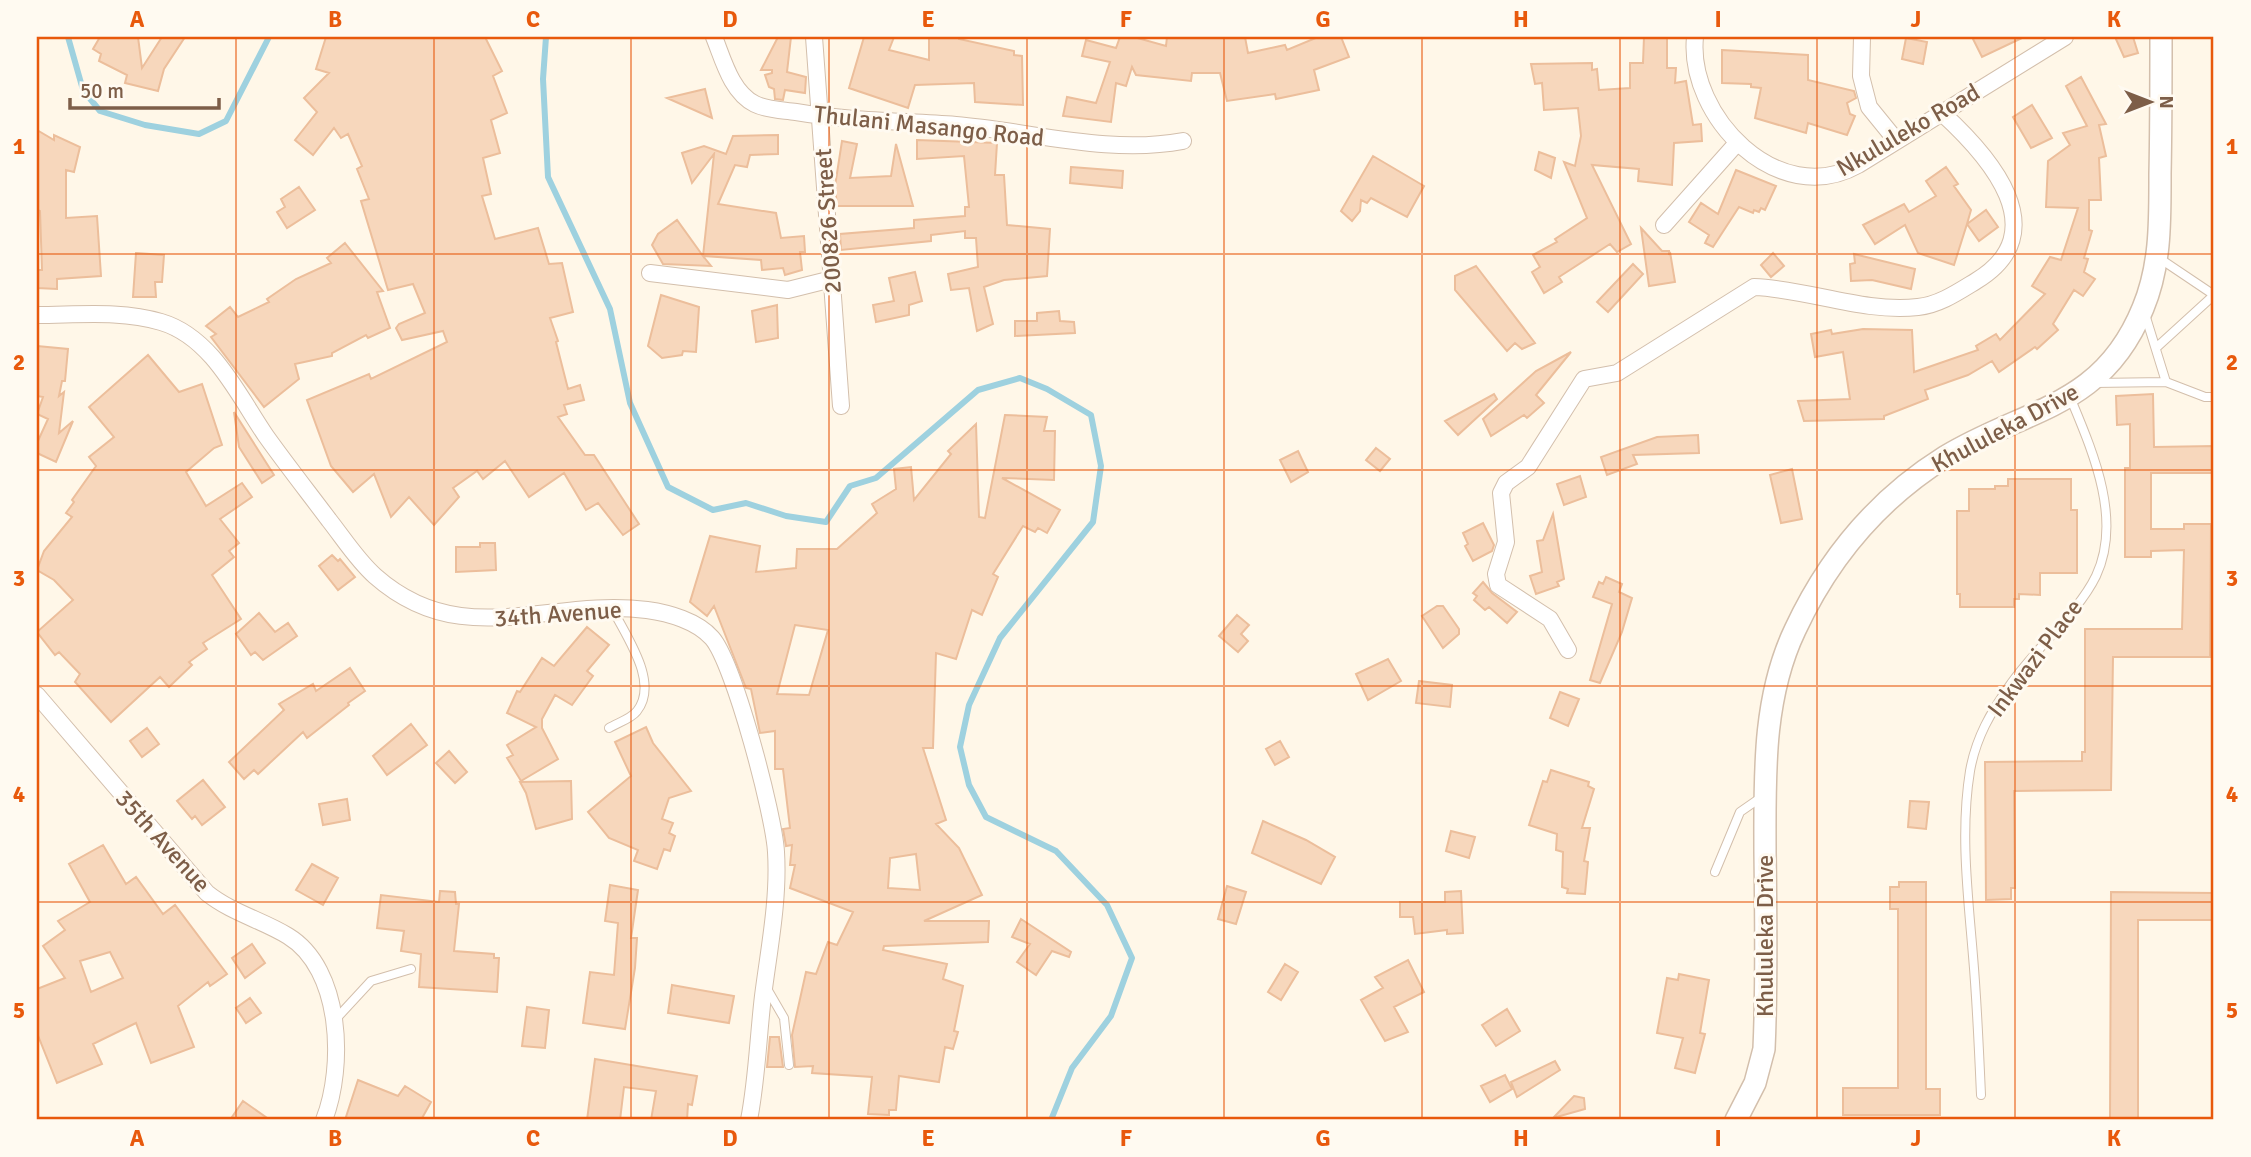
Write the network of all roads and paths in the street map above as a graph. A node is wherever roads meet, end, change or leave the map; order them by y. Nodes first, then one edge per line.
1 (714, 37) edge
2 (814, 37) edge
3 (1695, 37) edge
4 (1863, 37) edge
5 (2065, 37) edge
6 (2161, 37) edge
7 (1942, 113) junction
8 (820, 116) junction
9 (1895, 139) junction
10 (1183, 141) dead end
11 (1737, 143) junction
12 (1664, 225) dead end
13 (2157, 257) junction
14 (650, 273) dead end
15 (832, 279) junction
16 (2214, 295) edge
17 (2143, 308) junction
18 (37, 315) edge
19 (2157, 347) junction
20 (2166, 382) junction
21 (2089, 383) junction
22 (2070, 397) junction
23 (2214, 397) edge
24 (841, 406) dead end
25 (612, 608) junction
26 (1568, 650) dead end
27 (37, 695) edge
28 (608, 728) dead end
29 (1765, 795) junction
30 (1715, 872) dead end
31 (411, 969) dead end
32 (765, 985) junction
33 (333, 1022) junction
34 (789, 1065) dead end
35 (1980, 1095) dead end
36 (324, 1120) edge
37 (749, 1120) edge
38 (1737, 1120) edge

1 - 8 street, Thulani Masango Road
2 - 8 street, 200826 Street
3 - 11 street, Nkululeko Road
4 - 9 street
5 - 7 street, Nkululeko Road
6 - 13 street, Khululeka Drive
7 - 9 street, Nkululeko Road
7 - 26 street
8 - 10 street, Thulani Masango Road
8 - 15 street, 200826 Street
9 - 11 street, Nkululeko Road
11 - 12 street
13 - 16 lane
13 - 17 street, Khululeka Drive
14 - 15 street
15 - 24 street, 200826 Street
16 - 19 lane
17 - 19 lane
17 - 21 street, Khululeka Drive
18 - 25 street, 34th Avenue
19 - 20 lane
20 - 21 lane
20 - 23 lane
21 - 22 street, Khululeka Drive
22 - 29 street, Khululeka Drive
22 - 35 lane, Inkwazi Place
25 - 28 lane
25 - 32 street, 34th Avenue
27 - 33 street, 35th Avenue
29 - 30 lane
29 - 38 street, Khululeka Drive
31 - 33 lane
32 - 34 lane
32 - 37 street, 34th Avenue
33 - 36 street, 35th Avenue

